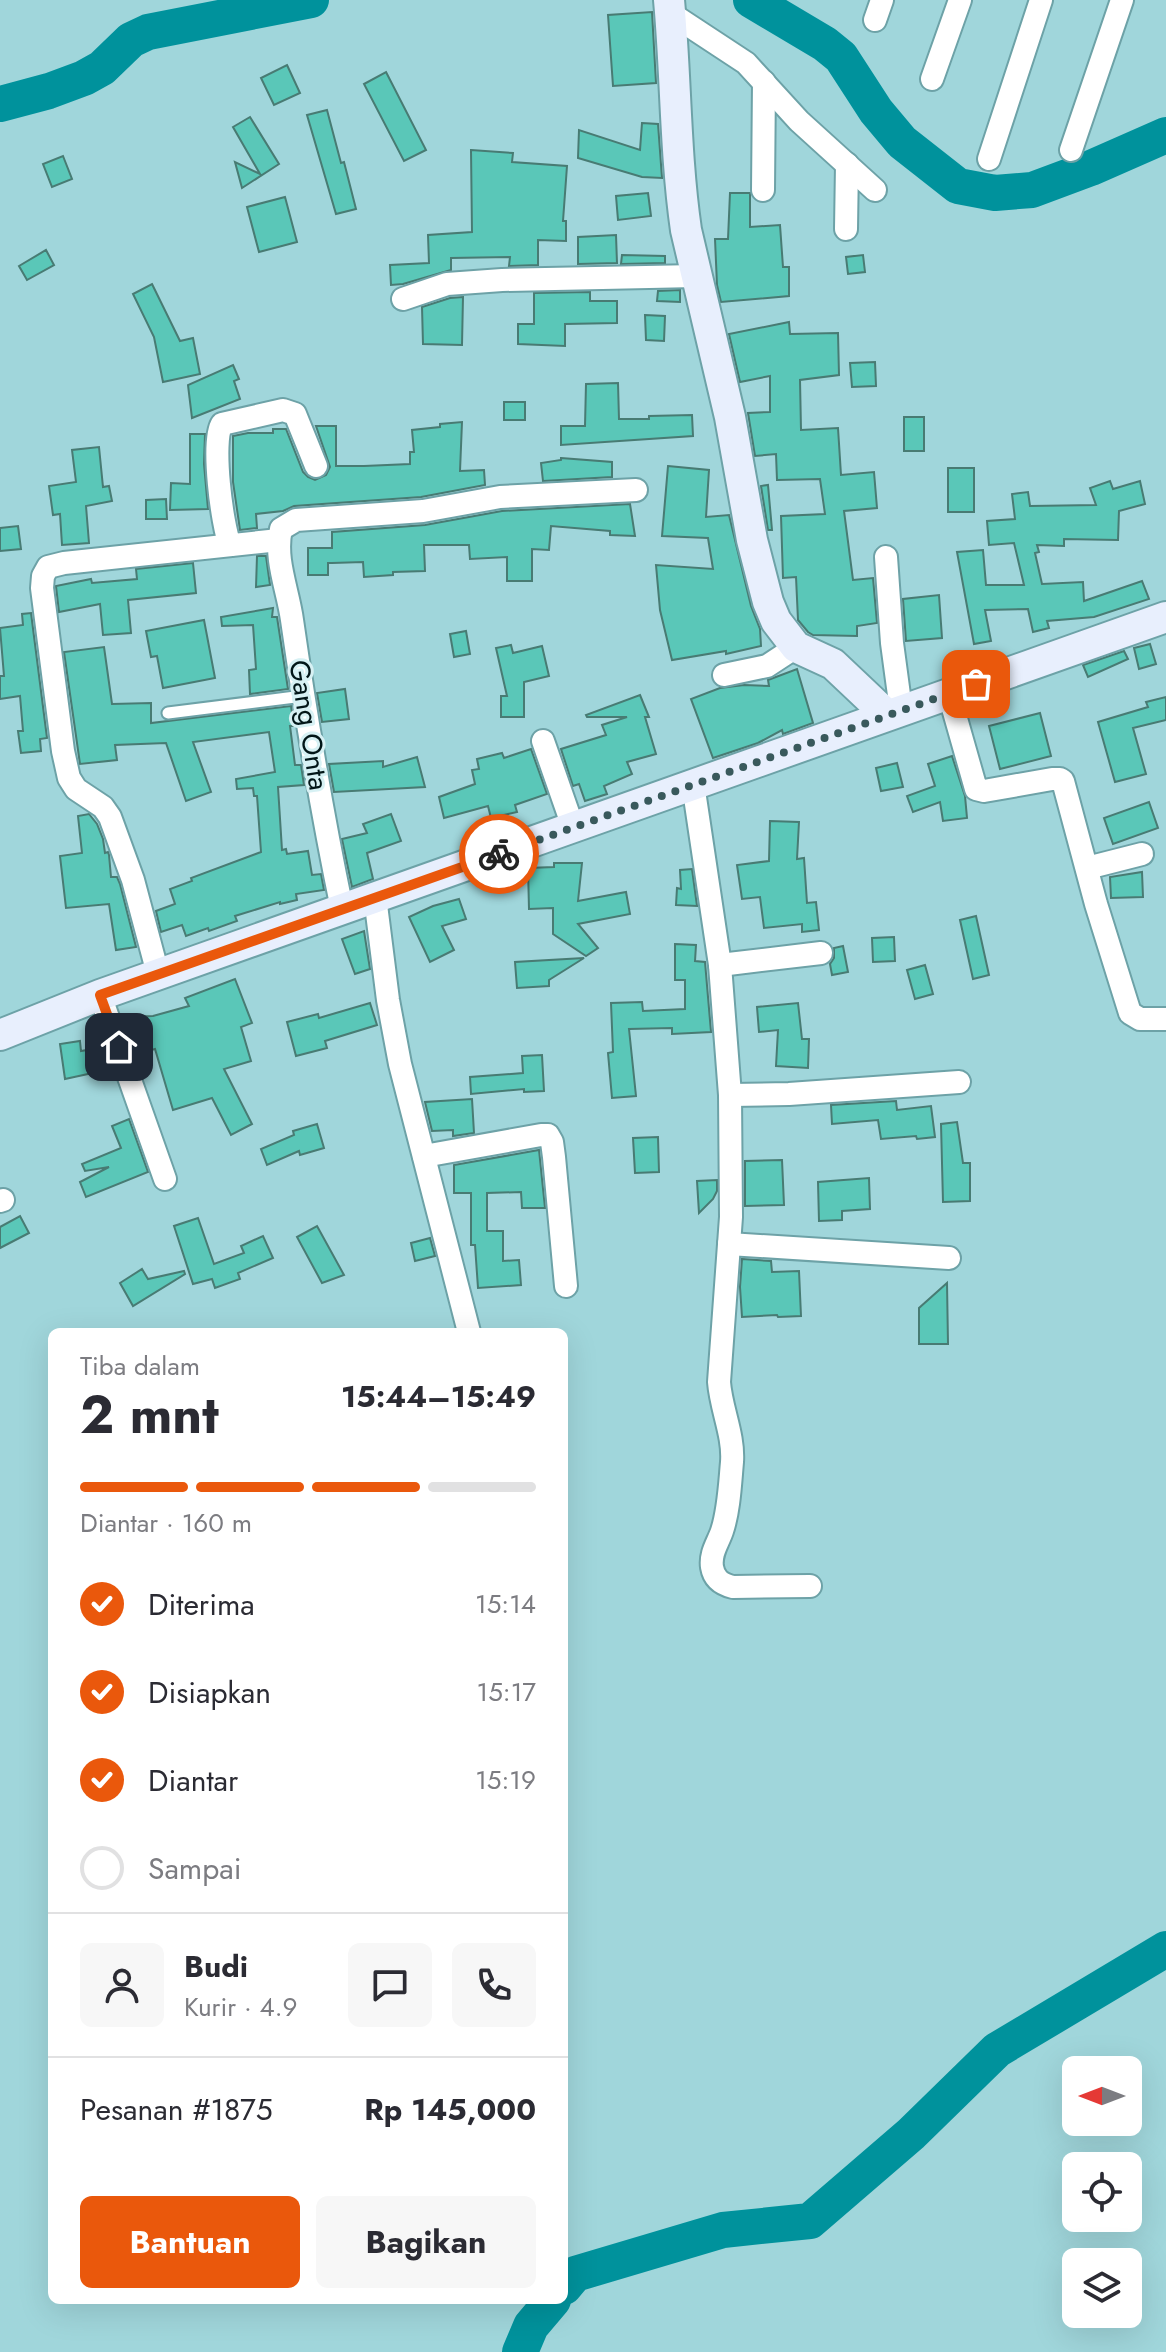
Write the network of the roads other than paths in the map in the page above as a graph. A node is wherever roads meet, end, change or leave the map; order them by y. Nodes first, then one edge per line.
1 (960, 0) edge
2 (1041, 0) edge
3 (1122, 0) edge
4 (669, 7) edge
5 (932, 79) dead end
6 (764, 82) junction
7 (1071, 150) dead end
8 (989, 159) dead end
9 (847, 164) junction
10 (763, 190) dead end
11 (875, 190) dead end
12 (846, 229) dead end
13 (696, 276) junction
14 (403, 299) dead end
15 (316, 466) dead end
16 (636, 490) dead end
17 (279, 540) junction
18 (230, 545) junction
19 (886, 557) dead end
20 (1166, 617) edge
21 (796, 647) junction
22 (724, 675) dead end
23 (949, 694) junction
24 (303, 696) junction
25 (168, 713) dead end
26 (894, 713) junction
27 (543, 741) dead end
28 (693, 784) junction
29 (573, 827) junction
30 (1142, 854) dead end
31 (1087, 868) junction
32 (375, 897) junction
33 (342, 909) junction
34 (821, 953) dead end
35 (720, 965) junction
36 (158, 974) junction
37 (100, 995) junction
38 (1166, 1019) edge
39 (0, 1035) edge
40 (959, 1082) dead end
41 (730, 1095) junction
42 (424, 1156) junction
43 (165, 1179) dead end
44 (729, 1244) junction
45 (949, 1258) dead end
46 (566, 1286) dead end
47 (468, 1328) edge
48 (810, 1586) dead end

1 - 5 street
2 - 8 street
3 - 7 street
4 - 6 street
4 - 13 main road
6 - 9 street
6 - 10 street
9 - 11 street
9 - 12 street
13 - 14 street
13 - 21 main road
15 - 18 street
16 - 17 street
17 - 18 street
17 - 24 street, Gang Onta
18 - 36 street
19 - 26 street
20 - 23 main road
21 - 22 street
21 - 26 main road
23 - 26 main road
23 - 31 street
24 - 25 lane
24 - 33 street, Gang Onta
26 - 28 main road
27 - 29 street
28 - 29 main road
28 - 35 street
29 - 32 main road
30 - 31 street
31 - 38 street
32 - 33 main road
32 - 42 street
33 - 36 main road
34 - 35 street
35 - 41 street
36 - 37 main road
37 - 39 main road
37 - 43 street
40 - 41 street
41 - 44 street
42 - 46 street
42 - 47 street
44 - 45 street
44 - 48 street

